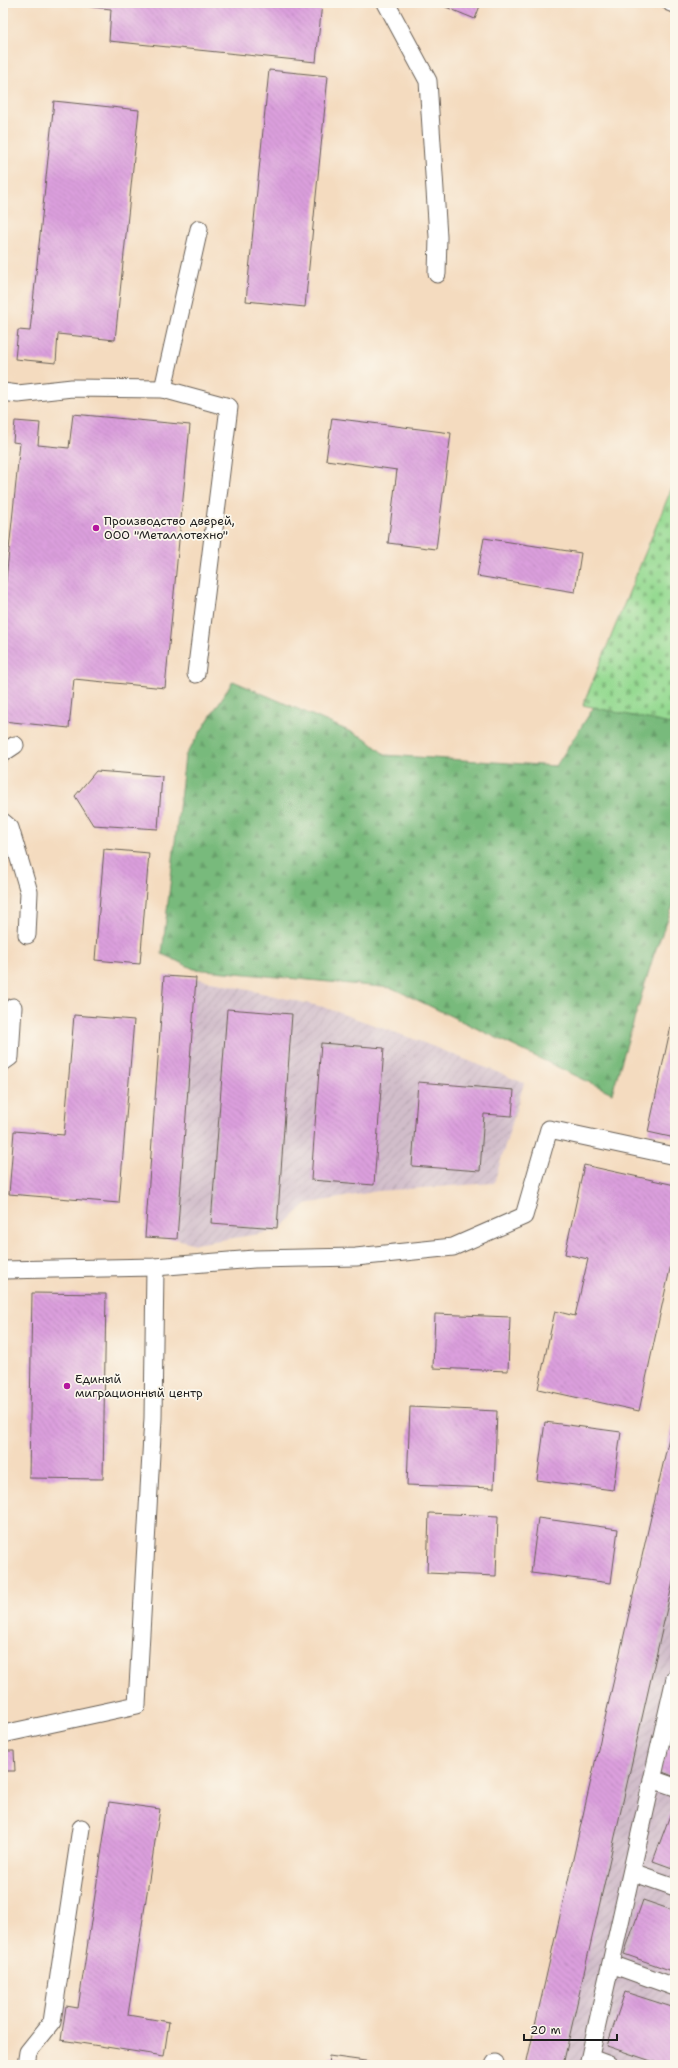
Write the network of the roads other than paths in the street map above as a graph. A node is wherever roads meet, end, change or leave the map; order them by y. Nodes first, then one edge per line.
1 (386, 3) edge
2 (671, 3) edge
3 (675, 4) edge
4 (199, 229) dead end
5 (437, 274) dead end
6 (163, 389) junction
7 (3, 392) edge
8 (196, 674) dead end
9 (3, 822) edge
10 (27, 935) dead end
11 (13, 1008) dead end
12 (3, 1062) edge
13 (675, 1156) edge
14 (155, 1267) junction
15 (3, 1270) edge
16 (674, 1683) edge
17 (3, 1734) edge
18 (652, 1778) junction
19 (675, 1787) edge
20 (81, 1828) dead end
21 (632, 1872) junction
22 (675, 1887) edge
23 (611, 1964) junction
24 (675, 1987) edge
25 (589, 2062) edge
26 (26, 2065) edge
27 (609, 2065) edge

1 - 5 lane
2 - 3 lane
4 - 6 lane
6 - 7 lane
6 - 8 lane
9 - 10 lane
11 - 12 lane
13 - 14 lane
14 - 15 lane
14 - 17 lane
16 - 18 lane
18 - 19 lane
18 - 21 lane
20 - 26 lane
21 - 22 lane
21 - 23 lane
23 - 24 lane
23 - 25 lane
25 - 27 lane

